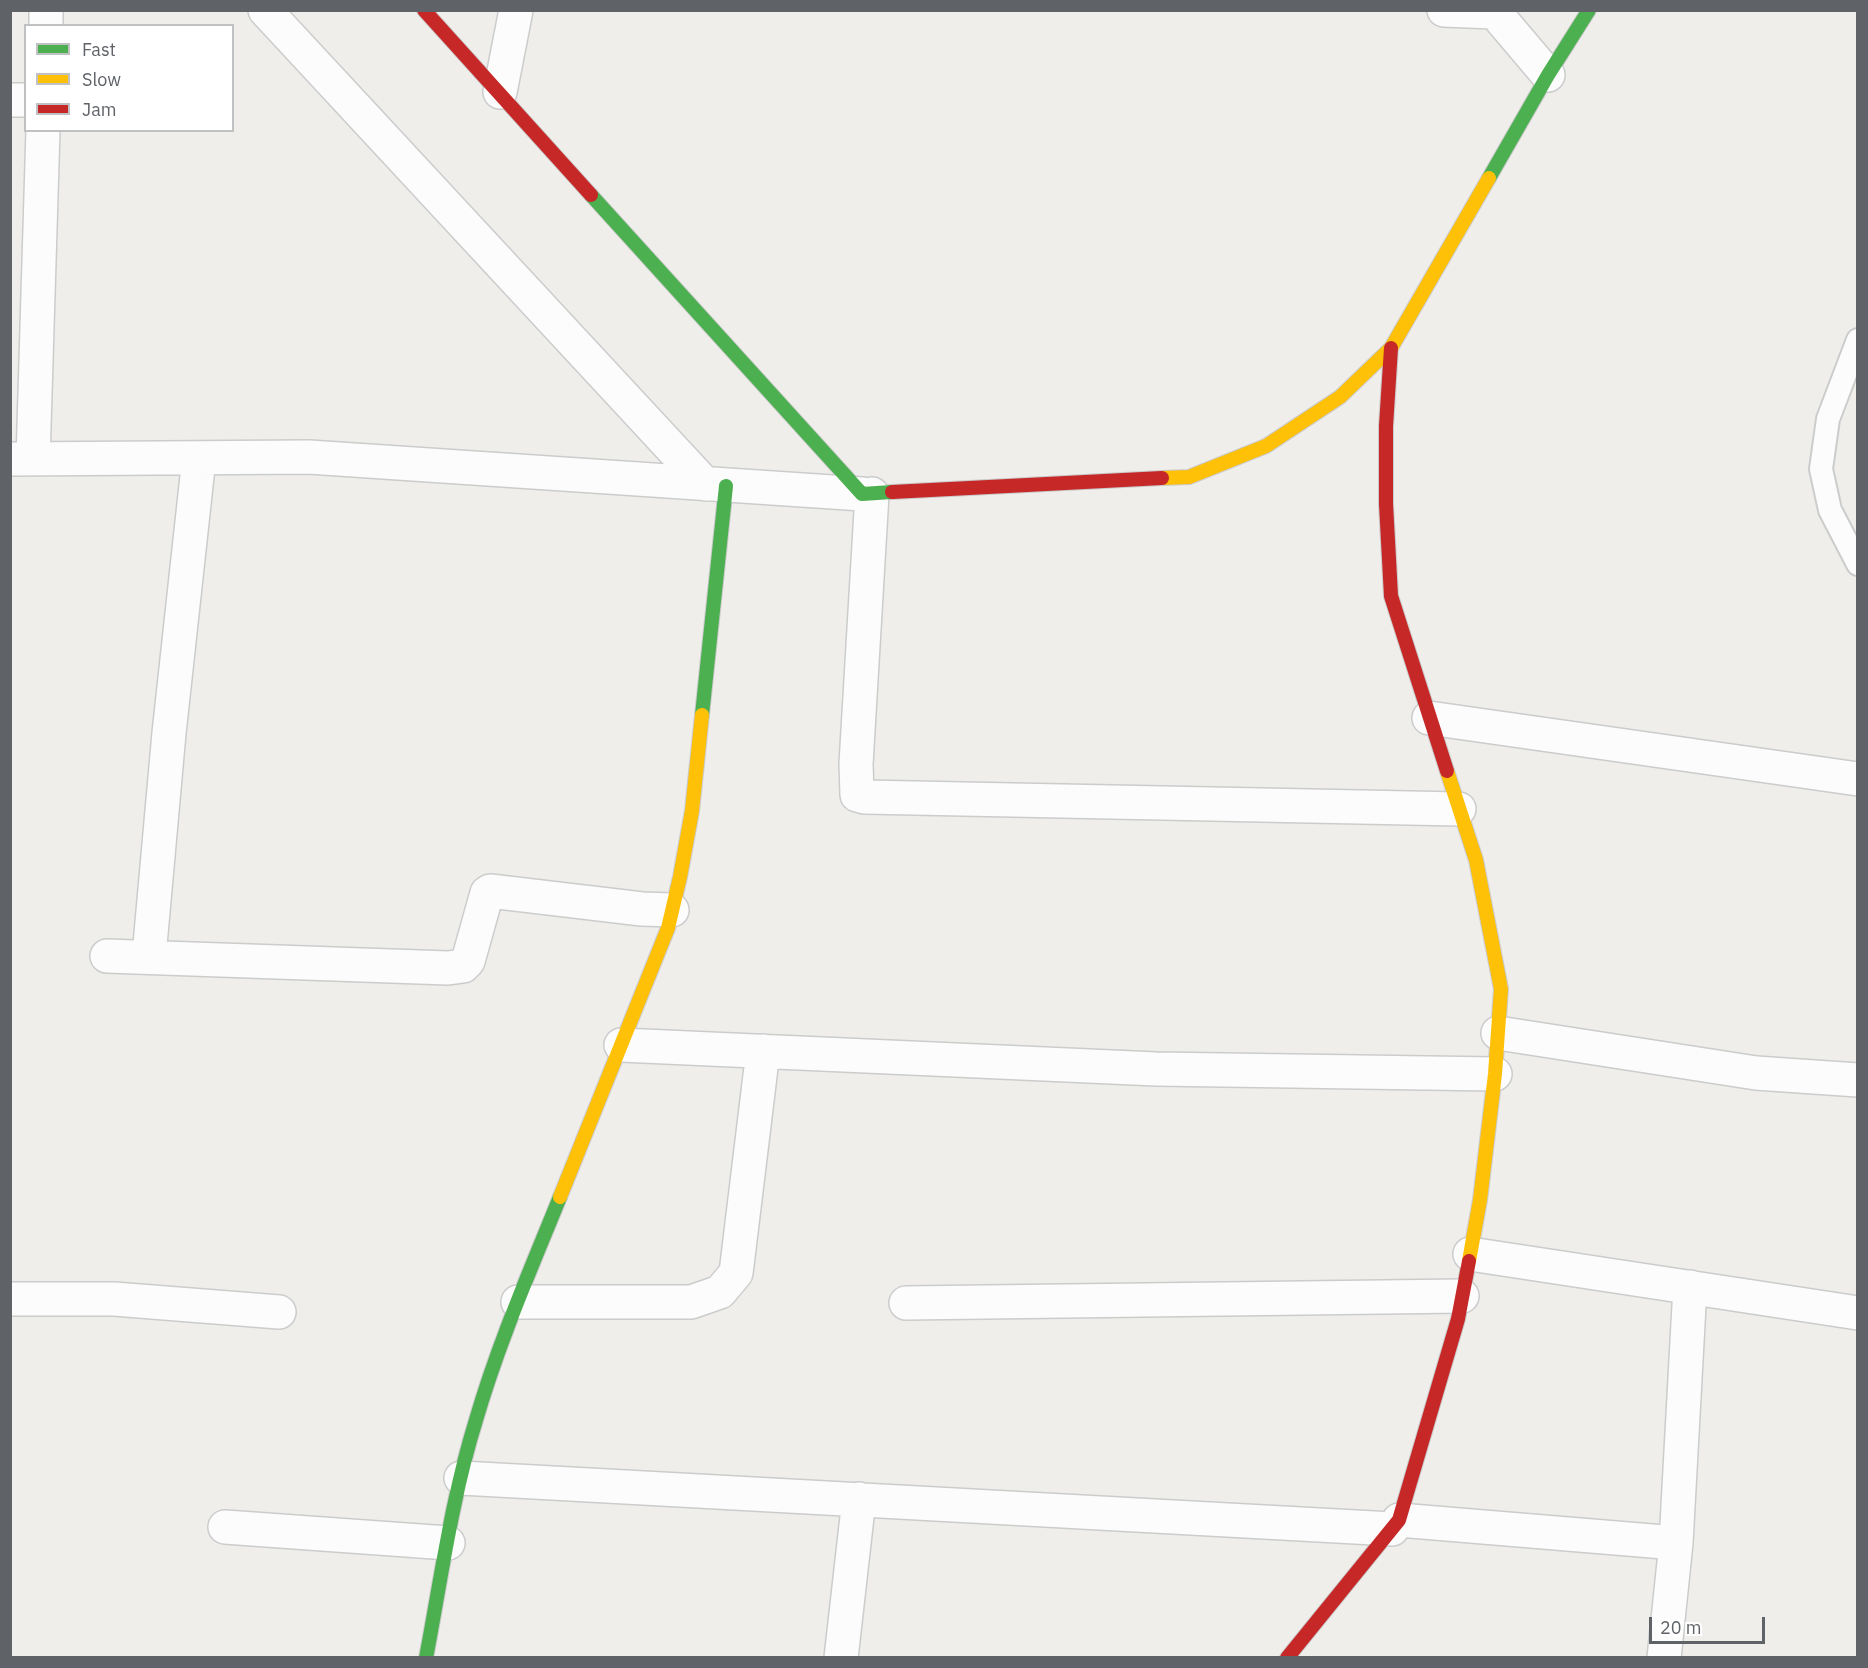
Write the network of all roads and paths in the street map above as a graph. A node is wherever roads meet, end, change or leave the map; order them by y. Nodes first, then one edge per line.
1 (265, 10) edge
2 (424, 10) edge
3 (516, 10) edge
4 (1444, 10) edge
5 (1589, 10) edge
6 (1493, 11) edge
7 (1548, 75) junction
8 (500, 92) junction
9 (43, 132) edge
10 (1857, 340) edge
11 (1391, 348) junction
12 (199, 458) junction
13 (22, 459) edge
14 (716, 485) junction
15 (867, 494) junction
16 (1857, 564) edge
17 (1429, 718) junction
18 (1857, 779) edge
19 (1459, 809) junction
20 (672, 910) junction
21 (107, 956) dead end
22 (149, 956) junction
23 (1498, 1033) junction
24 (621, 1045) junction
25 (763, 1051) junction
26 (1495, 1074) junction
27 (1857, 1080) edge
28 (1470, 1254) junction
29 (1690, 1287) junction
30 (1462, 1296) junction
31 (10, 1299) edge
32 (518, 1302) junction
33 (906, 1303) dead end
34 (279, 1312) dead end
35 (1857, 1313) edge
36 (461, 1478) junction
37 (860, 1499) junction
38 (1396, 1525) junction
39 (225, 1527) dead end
40 (448, 1543) junction
41 (1676, 1543) junction
42 (426, 1658) edge
43 (842, 1658) edge
44 (1287, 1658) edge
45 (1665, 1658) edge

1 - 14 street
2 - 8 street
3 - 8 street
4 - 6 street
5 - 7 street
6 - 7 street
7 - 11 street
8 - 15 street
9 - 13 street
10 - 16 lane
11 - 15 street
11 - 17 street
12 - 13 street
12 - 14 street
12 - 22 street
14 - 15 street
14 - 20 street
15 - 19 street
17 - 18 street
17 - 19 street
19 - 23 street
20 - 22 street
20 - 24 street
21 - 22 street
23 - 26 street
23 - 27 street
24 - 25 street
24 - 32 street
25 - 26 street
25 - 32 street
26 - 28 street
28 - 29 street
28 - 30 street
29 - 35 street
29 - 41 street
30 - 33 street
30 - 38 street
31 - 34 street
32 - 36 street
36 - 37 street
36 - 40 street
37 - 38 street
37 - 43 street
38 - 41 street
38 - 44 street
39 - 40 street
40 - 42 street
41 - 45 street

